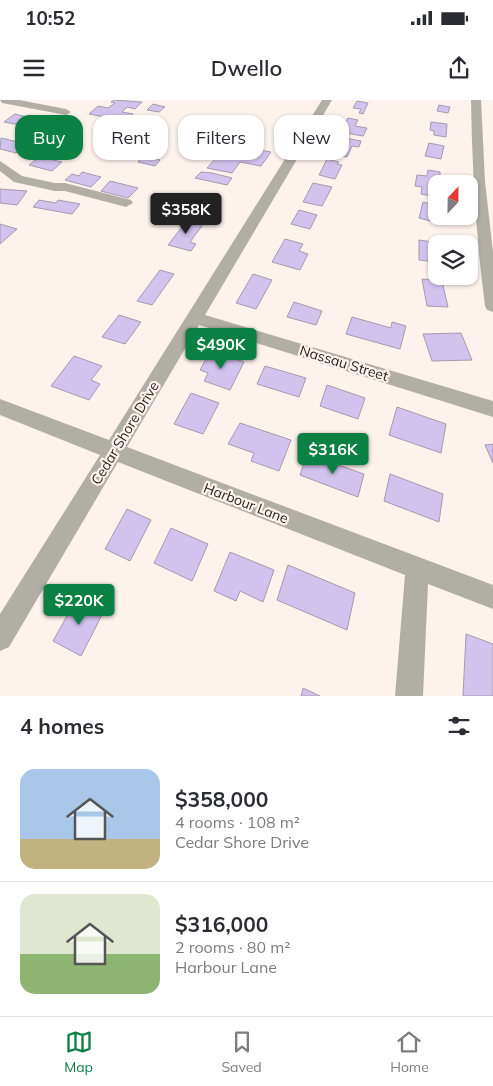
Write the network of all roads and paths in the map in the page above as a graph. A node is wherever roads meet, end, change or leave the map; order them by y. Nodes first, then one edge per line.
1 (2, 100) edge
2 (327, 100) edge
3 (476, 100) edge
4 (66, 112) dead end
5 (0, 165) edge
6 (479, 181) junction
7 (493, 184) edge
8 (55, 187) joint
9 (126, 203) dead end
10 (490, 267) edge
11 (493, 306) edge
12 (195, 318) junction
13 (0, 407) edge
14 (493, 408) edge
15 (113, 452) junction
16 (418, 569) junction
17 (493, 596) edge
18 (0, 638) edge
19 (409, 696) edge

1 - 4 street
2 - 12 street, Cedar Shore Drive
3 - 6 street
5 - 8 street
6 - 7 street
6 - 10 street
8 - 9 street
10 - 11 street
12 - 14 street, Nassau Street
12 - 15 street, Cedar Shore Drive
13 - 15 street, Harbour Lane
15 - 16 street, Harbour Lane
15 - 18 street, Cedar Shore Drive
16 - 17 street, Harbour Lane
16 - 19 street

